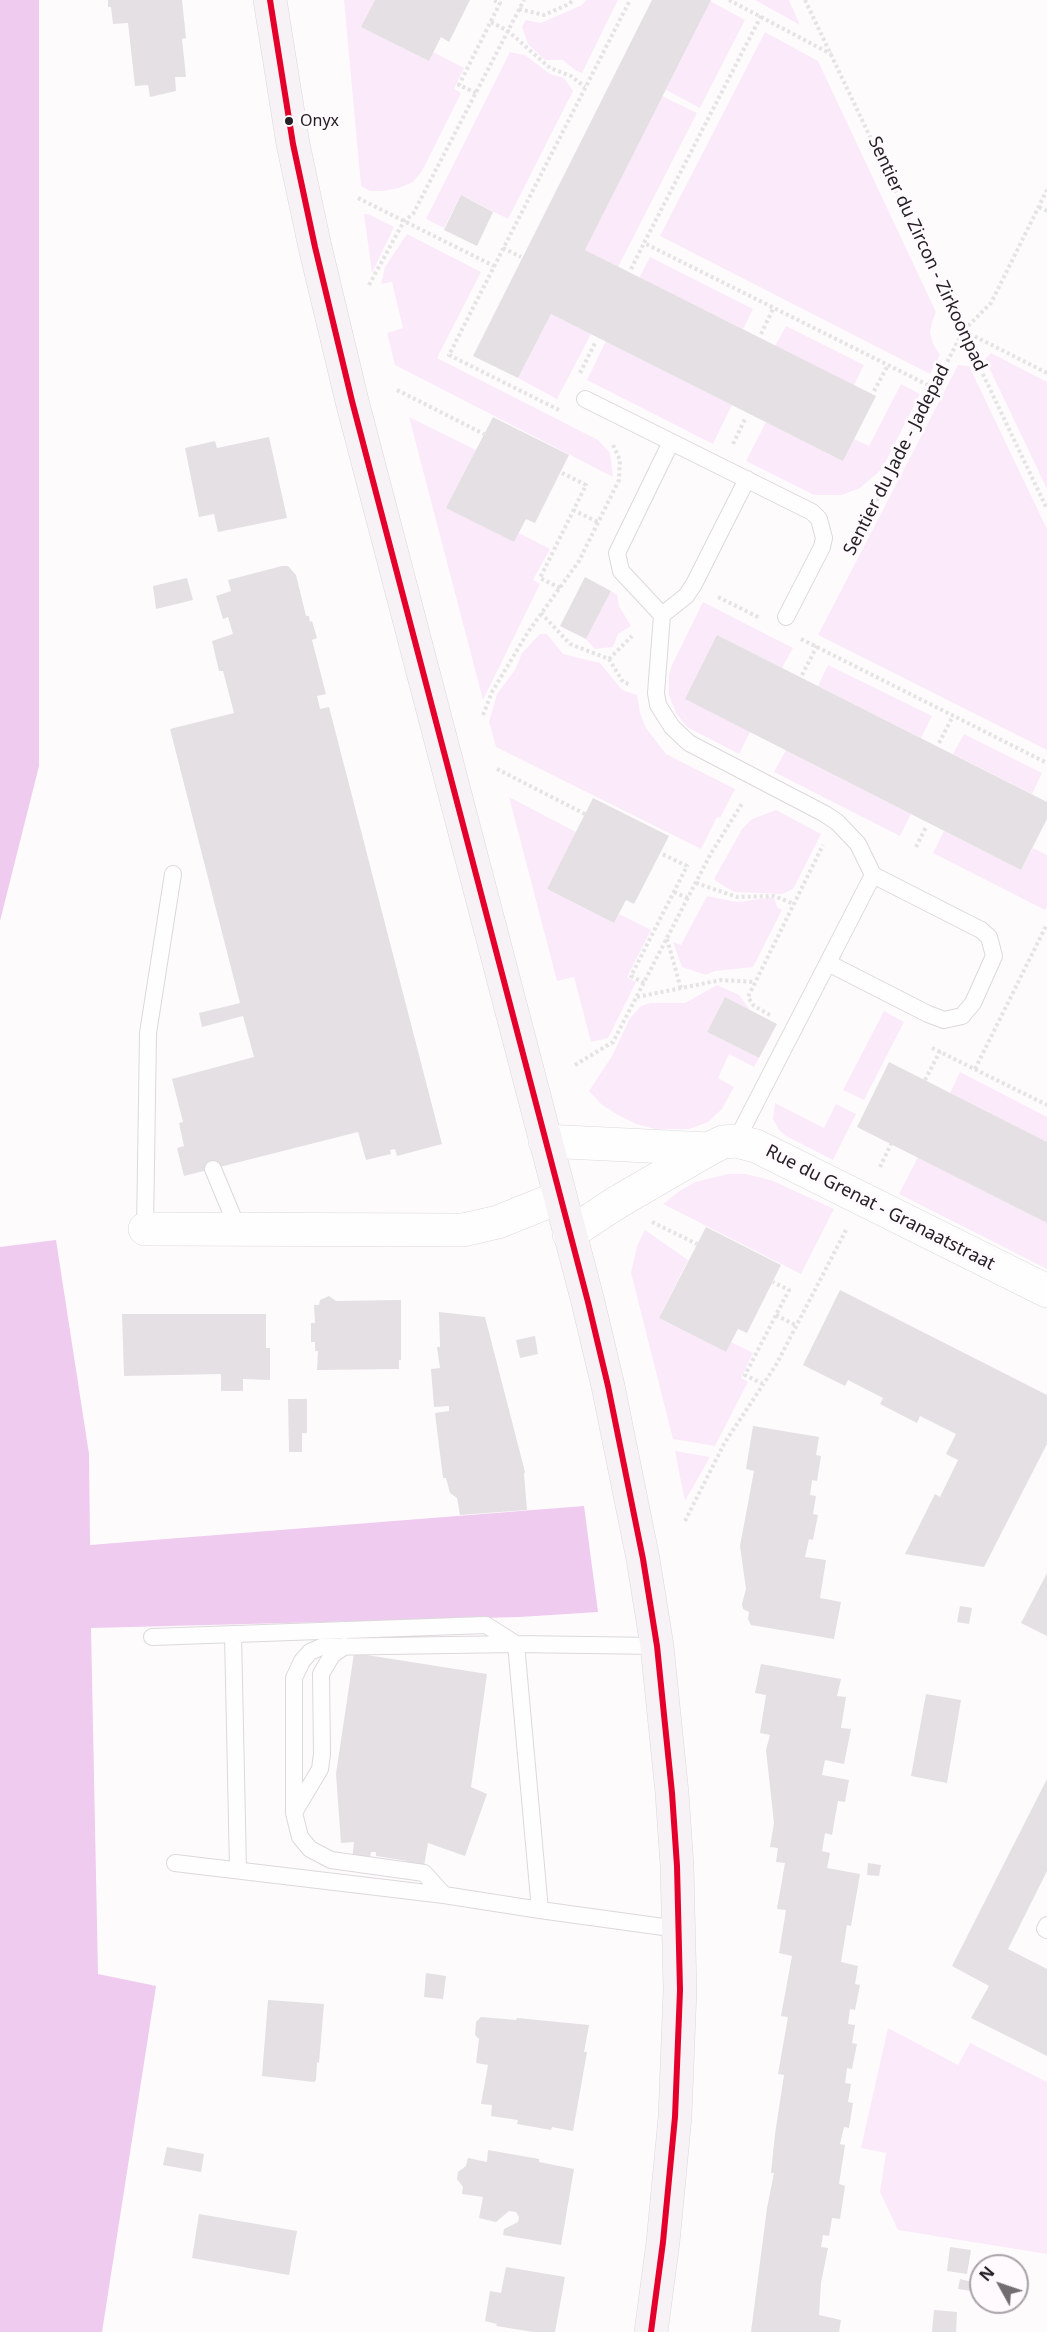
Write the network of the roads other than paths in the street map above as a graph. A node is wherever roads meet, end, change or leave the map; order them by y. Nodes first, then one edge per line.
1 (270, 0) edge
2 (585, 399) dead end
3 (671, 442) junction
4 (747, 479) junction
5 (662, 615) junction
6 (786, 617) dead end
7 (173, 874) dead end
8 (873, 875) junction
9 (828, 963) junction
10 (545, 1141) junction
11 (723, 1145) junction
12 (213, 1169) dead end
13 (560, 1197) junction
14 (145, 1229) joint
15 (238, 1229) junction
16 (570, 1234) junction
17 (1047, 1291) edge
18 (233, 1634) junction
19 (152, 1637) dead end
20 (516, 1644) junction
21 (345, 1646) junction
22 (657, 1646) junction
23 (294, 1813) junction
24 (175, 1863) dead end
25 (238, 1869) junction
26 (444, 1894) junction
27 (540, 1910) junction
28 (1047, 1925) edge
29 (678, 1929) junction
30 (1047, 1930) edge
31 (651, 2332) edge

1 - 10 main road
2 - 3 lane
3 - 4 lane
3 - 5 lane
4 - 5 lane
4 - 6 lane
5 - 8 lane
7 - 14 lane
8 - 9 lane
8 - 9 lane
9 - 11 lane
10 - 11 street, Rue du Grenat - Granaatstraat
10 - 13 main road
11 - 16 street
11 - 17 street, Rue du Grenat - Granaatstraat
12 - 15 lane
13 - 15 street
13 - 16 main road
14 - 15 street
16 - 22 main road
18 - 19 lane
18 - 20 lane
18 - 25 lane
20 - 21 lane
20 - 22 lane
20 - 27 lane
21 - 23 lane
21 - 23 lane
22 - 29 main road
23 - 26 lane
24 - 25 lane
25 - 26 lane
26 - 27 lane
27 - 29 lane
28 - 30 lane
29 - 31 main road

